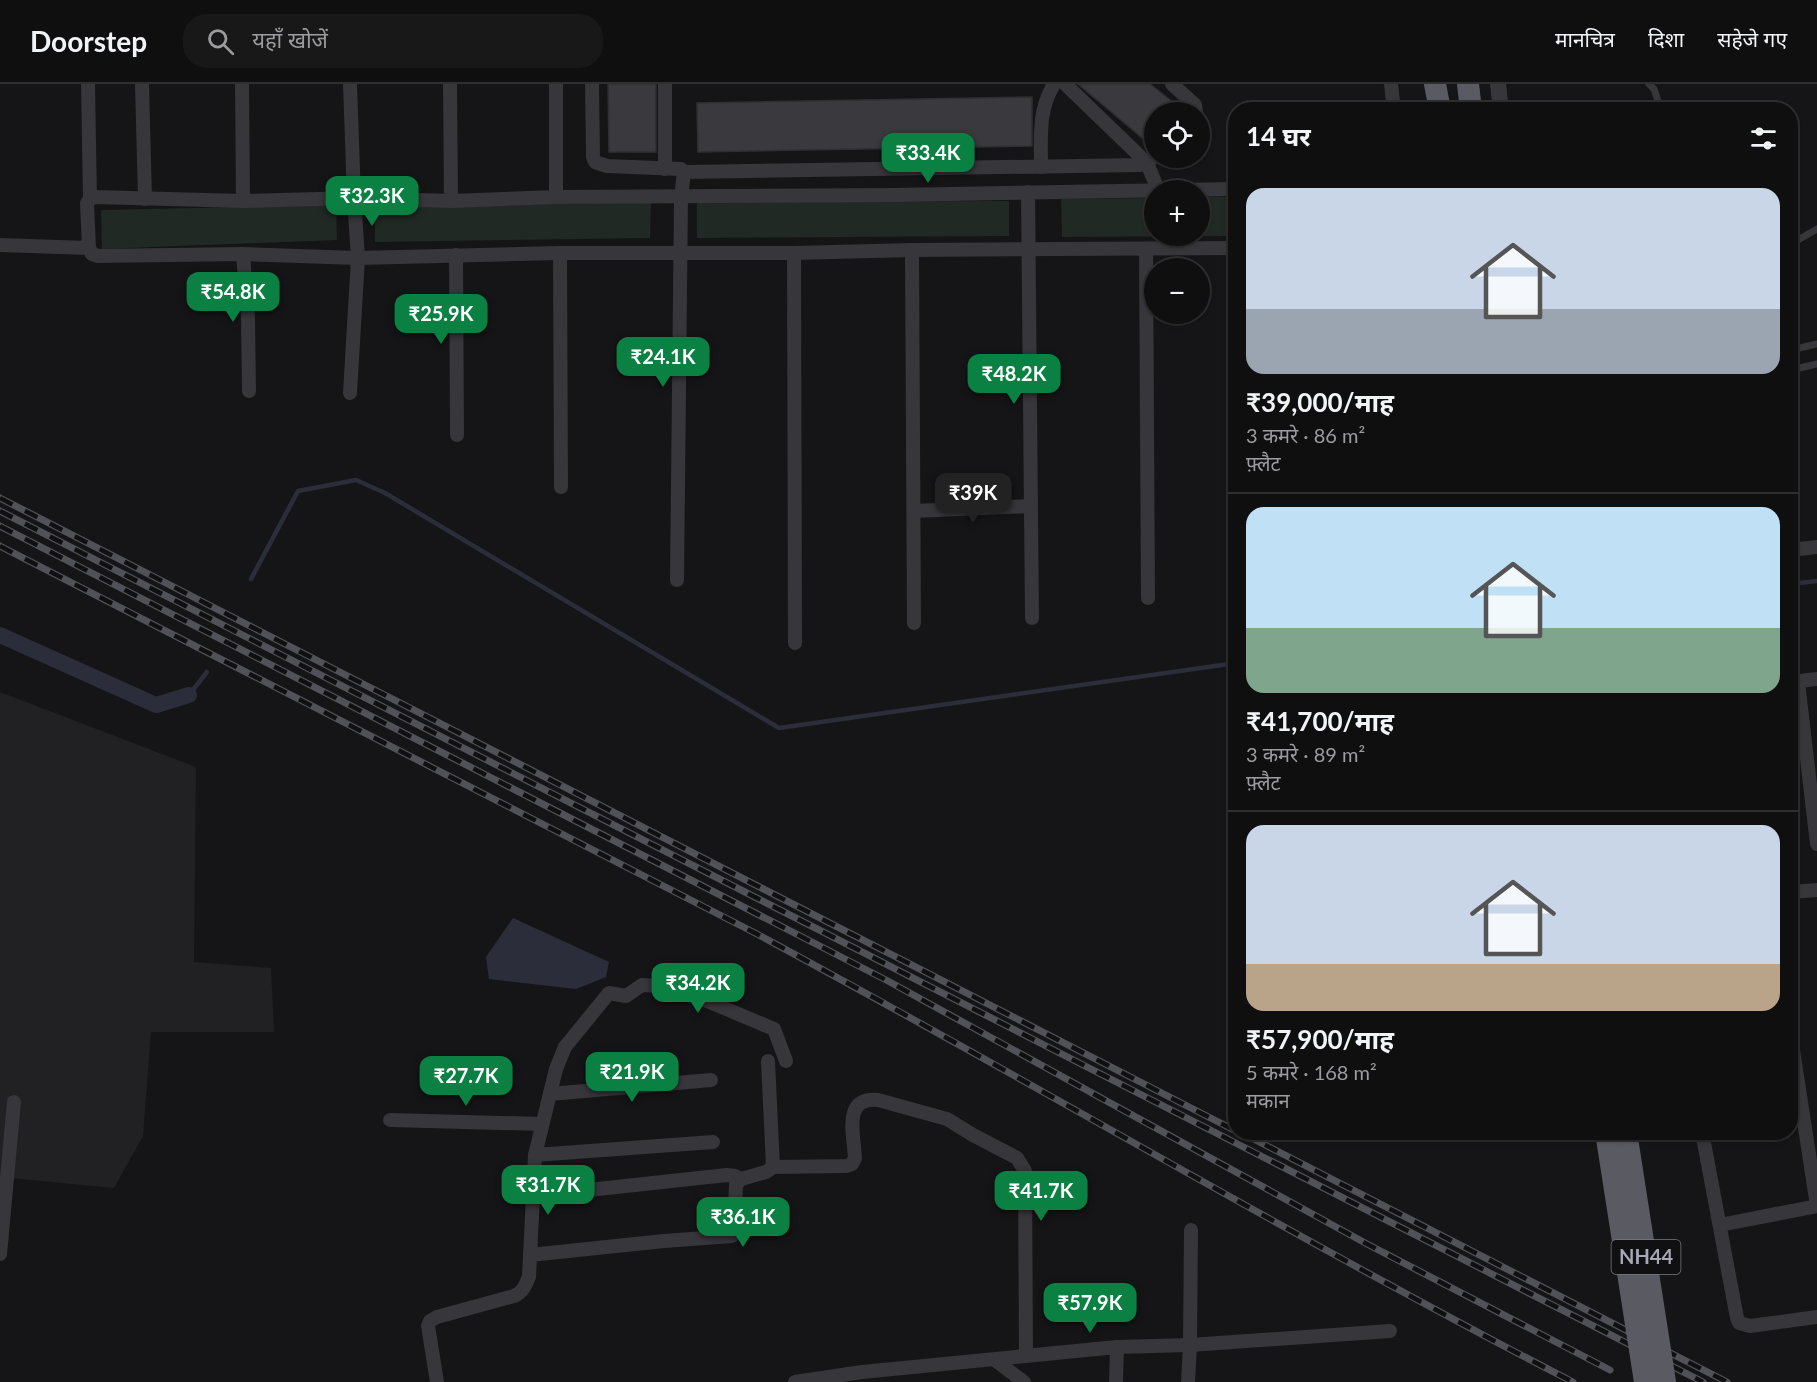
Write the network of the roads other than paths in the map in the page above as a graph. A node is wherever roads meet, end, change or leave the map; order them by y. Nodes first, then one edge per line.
1 (87, 84) edge
2 (142, 84) edge
3 (242, 84) edge
4 (350, 84) edge
5 (450, 84) edge
6 (556, 84) edge
7 (592, 84) edge
8 (665, 84) edge
9 (1054, 84) edge
10 (1065, 84) edge
11 (1172, 84) edge
12 (1391, 84) edge
13 (1435, 84) edge
14 (1468, 84) edge
15 (1498, 84) edge
16 (1649, 84) edge
17 (1192, 102) edge
18 (1393, 102) edge
19 (1438, 102) edge
20 (1470, 102) edge
21 (1500, 102) edge
22 (1658, 102) edge
23 (1144, 154) edge
24 (1144, 163) edge
25 (1041, 166) junction
26 (665, 168) junction
27 (684, 172) junction
28 (1210, 189) edge
29 (1228, 189) edge
30 (1144, 190) edge
31 (1028, 192) junction
32 (556, 197) junction
33 (681, 197) junction
34 (354, 198) junction
35 (90, 199) junction
36 (145, 199) junction
37 (243, 201) junction
38 (451, 201) junction
39 (1817, 229) edge
40 (1798, 240) edge
41 (0, 245) edge
42 (89, 248) junction
43 (1028, 248) junction
44 (1228, 248) edge
45 (912, 250) junction
46 (1146, 250) junction
47 (680, 252) junction
48 (560, 253) junction
49 (794, 253) junction
50 (243, 254) junction
51 (456, 255) junction
52 (358, 258) junction
53 (1817, 344) edge
54 (1798, 348) edge
55 (1817, 364) edge
56 (1798, 368) edge
57 (249, 391) dead end
58 (350, 393) dead end
59 (457, 435) dead end
60 (561, 488) dead end
61 (1031, 506) junction
62 (914, 511) junction
63 (1817, 547) edge
64 (1798, 549) edge
65 (677, 580) dead end
66 (1148, 598) dead end
67 (1032, 618) dead end
68 (914, 623) dead end
69 (795, 643) dead end
70 (1817, 679) edge
71 (1798, 682) edge
72 (1798, 703) edge
73 (1816, 829) edge
74 (1817, 844) edge
75 (1817, 890) edge
76 (1798, 891) edge
77 (768, 1060) dead end
78 (786, 1061) dead end
79 (711, 1080) dead end
80 (1798, 1082) edge
81 (550, 1094) junction
82 (14, 1102) dead end
83 (390, 1120) dead end
84 (542, 1124) junction
85 (1607, 1140) edge
86 (1627, 1140) edge
87 (1704, 1140) edge
88 (713, 1142) dead end
89 (535, 1155) junction
90 (773, 1167) junction
91 (741, 1179) junction
92 (533, 1196) junction
93 (1720, 1225) junction
94 (1191, 1230) dead end
95 (0, 1254) edge
96 (530, 1255) junction
97 (1817, 1317) edge
98 (1390, 1331) dead end
99 (1190, 1345) junction
100 (1117, 1347) junction
101 (1026, 1356) junction
102 (995, 1360) junction
103 (862, 1372) junction
104 (437, 1382) edge
105 (795, 1382) edge
106 (876, 1382) edge
107 (1024, 1382) edge
108 (1116, 1382) edge
109 (1188, 1382) edge
110 (1645, 1382) edge
111 (1665, 1382) edge

1 - 35 street
2 - 36 street
3 - 37 street
4 - 34 street
5 - 38 street
6 - 32 street
7 - 26 street
8 - 26 street
9 - 25 street
10 - 23 street
11 - 17 street
12 - 18 street
13 - 19 highway
14 - 20 highway
15 - 21 street
16 - 22 lane
24 - 25 street
25 - 27 street
26 - 27 street
27 - 33 street
28 - 29 street
30 - 31 street
31 - 33 street
31 - 43 street
32 - 33 street
32 - 38 street
33 - 47 street
34 - 37 street
34 - 38 street
34 - 52 street
35 - 36 street
35 - 42 street
36 - 37 street
39 - 40 lane
41 - 42 street
42 - 50 street
43 - 45 street
43 - 46 street
43 - 61 street
44 - 46 street
45 - 49 street
45 - 62 street
46 - 66 street
47 - 48 street
47 - 49 street
47 - 65 street
48 - 51 street
48 - 60 street
49 - 69 street
50 - 52 street
50 - 57 street
51 - 52 street
51 - 59 street
52 - 58 street
53 - 54 lane
55 - 56 lane
61 - 62 street
61 - 67 street
62 - 68 street
63 - 64 street
70 - 71 street
72 - 73 street
73 - 74 street
75 - 76 street
77 - 90 street
78 - 81 street
79 - 81 street
80 - 93 street
81 - 84 street
82 - 95 street
83 - 84 street
84 - 89 street
85 - 110 highway, NH44, bridge
86 - 111 highway, NH44, bridge
87 - 93 street
88 - 89 street
89 - 92 street
90 - 91 street
90 - 101 street
91 - 92 street
91 - 96 street
92 - 96 street
93 - 97 street
94 - 99 street
96 - 104 street
98 - 99 street
99 - 100 street
99 - 109 street
100 - 101 street
100 - 108 street
101 - 102 street
102 - 103 street
102 - 107 street
103 - 105 street
103 - 106 street

